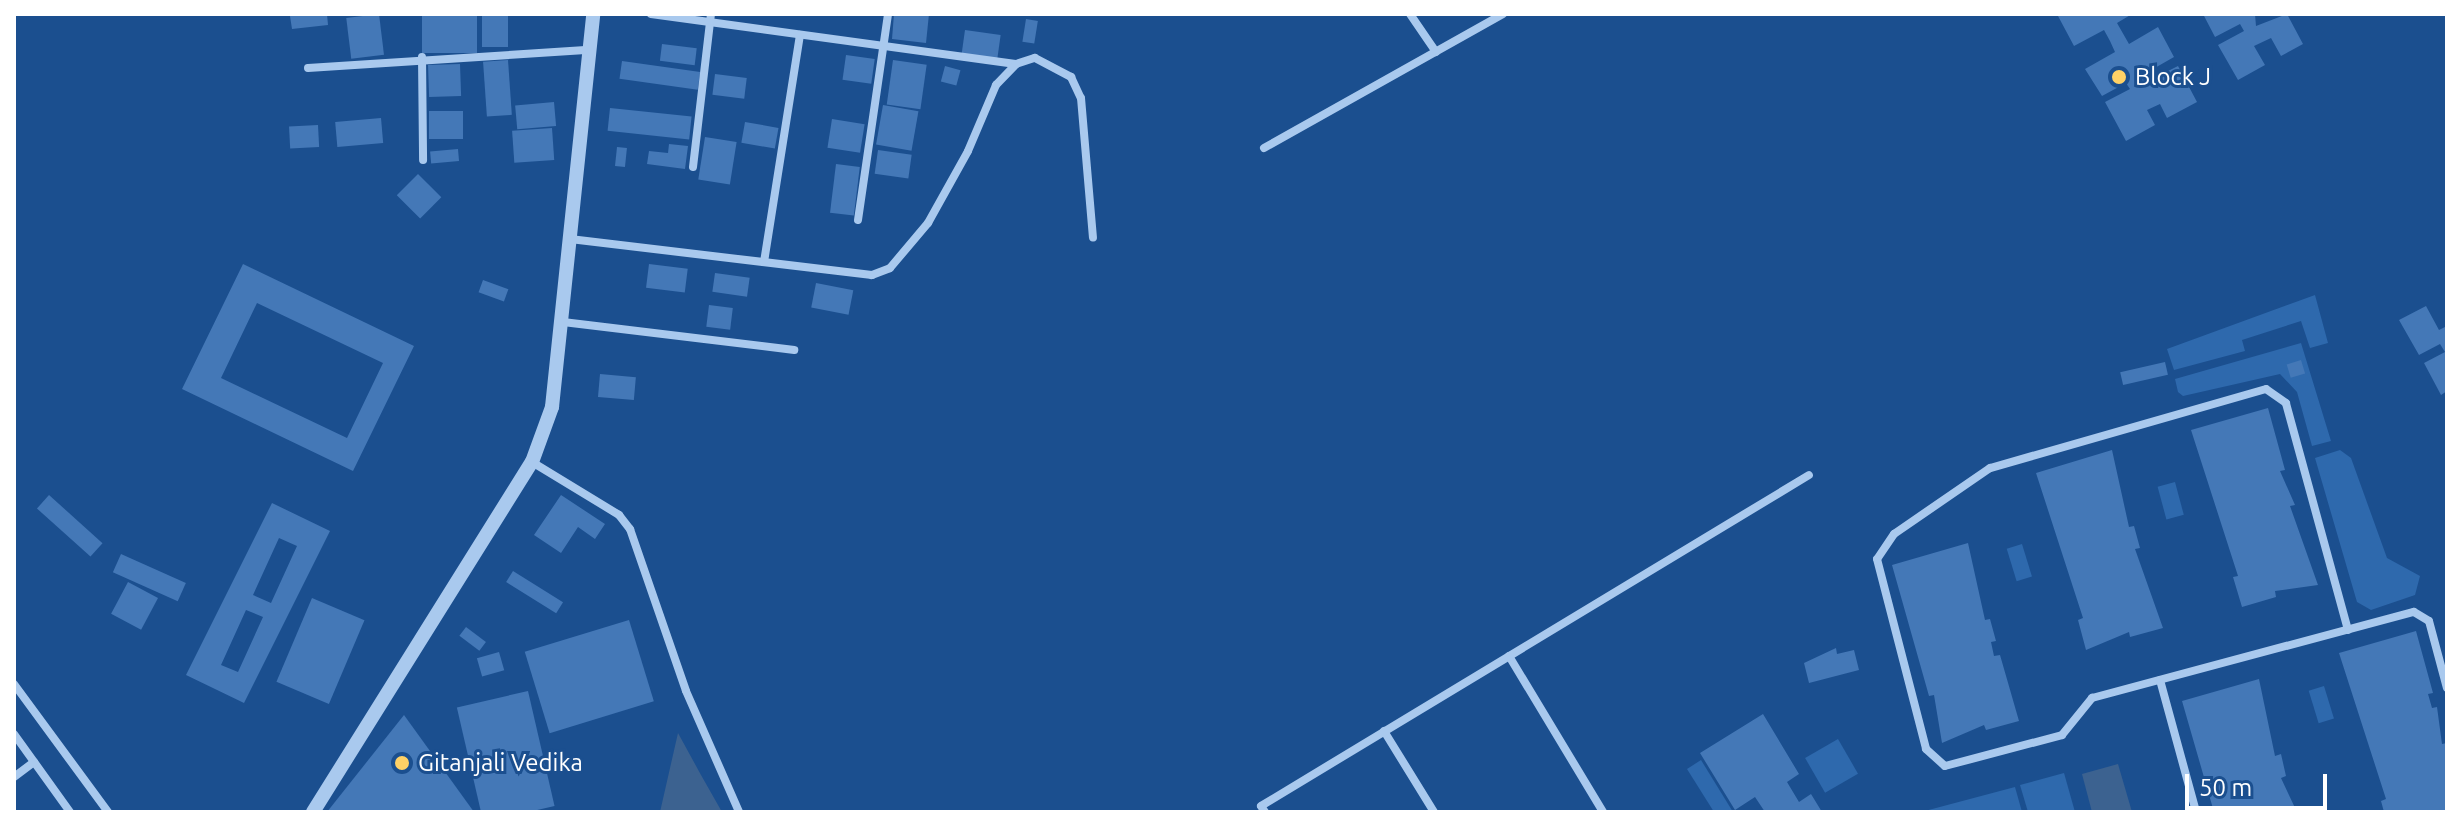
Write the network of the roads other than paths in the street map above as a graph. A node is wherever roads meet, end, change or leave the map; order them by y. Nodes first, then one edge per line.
1 (593, 14) edge
2 (651, 14) edge
3 (711, 14) edge
4 (888, 14) edge
5 (1410, 14) edge
6 (1503, 14) edge
7 (710, 25) junction
8 (800, 35) junction
9 (883, 48) junction
10 (589, 50) junction
11 (1436, 52) junction
12 (422, 57) junction
13 (1016, 64) junction
14 (308, 68) dead end
15 (1264, 148) dead end
16 (423, 160) dead end
17 (693, 167) dead end
18 (858, 220) dead end
19 (1093, 237) dead end
20 (570, 239) junction
21 (764, 262) junction
22 (563, 322) junction
23 (794, 350) dead end
24 (532, 462) junction
25 (1809, 475) dead end
26 (2348, 630) junction
27 (1509, 656) junction
28 (2160, 680) junction
29 (14, 684) edge
30 (2447, 688) edge
31 (1384, 731) junction
32 (14, 734) edge
33 (34, 762) junction
34 (14, 777) edge
35 (70, 812) edge
36 (108, 812) edge
37 (313, 812) edge
38 (739, 812) edge
39 (1265, 812) edge
40 (1434, 812) edge
41 (1603, 812) edge
42 (2196, 812) edge

1 - 10 street
2 - 7 street
3 - 7 street
4 - 9 street
5 - 11 street
6 - 11 street
7 - 8 street
7 - 17 street
8 - 9 street
8 - 21 street
9 - 13 street
9 - 18 street
10 - 12 street
10 - 20 street
11 - 15 street
12 - 14 street
12 - 16 street
13 - 19 street
13 - 21 street
20 - 21 street
20 - 22 street
22 - 23 street
22 - 24 street
24 - 37 street
24 - 38 street
25 - 27 street
26 - 28 street
26 - 28 street
26 - 30 street
27 - 31 street
27 - 41 street
28 - 42 street
29 - 36 street
31 - 39 street
31 - 40 street
32 - 33 street
33 - 34 street
33 - 35 street

